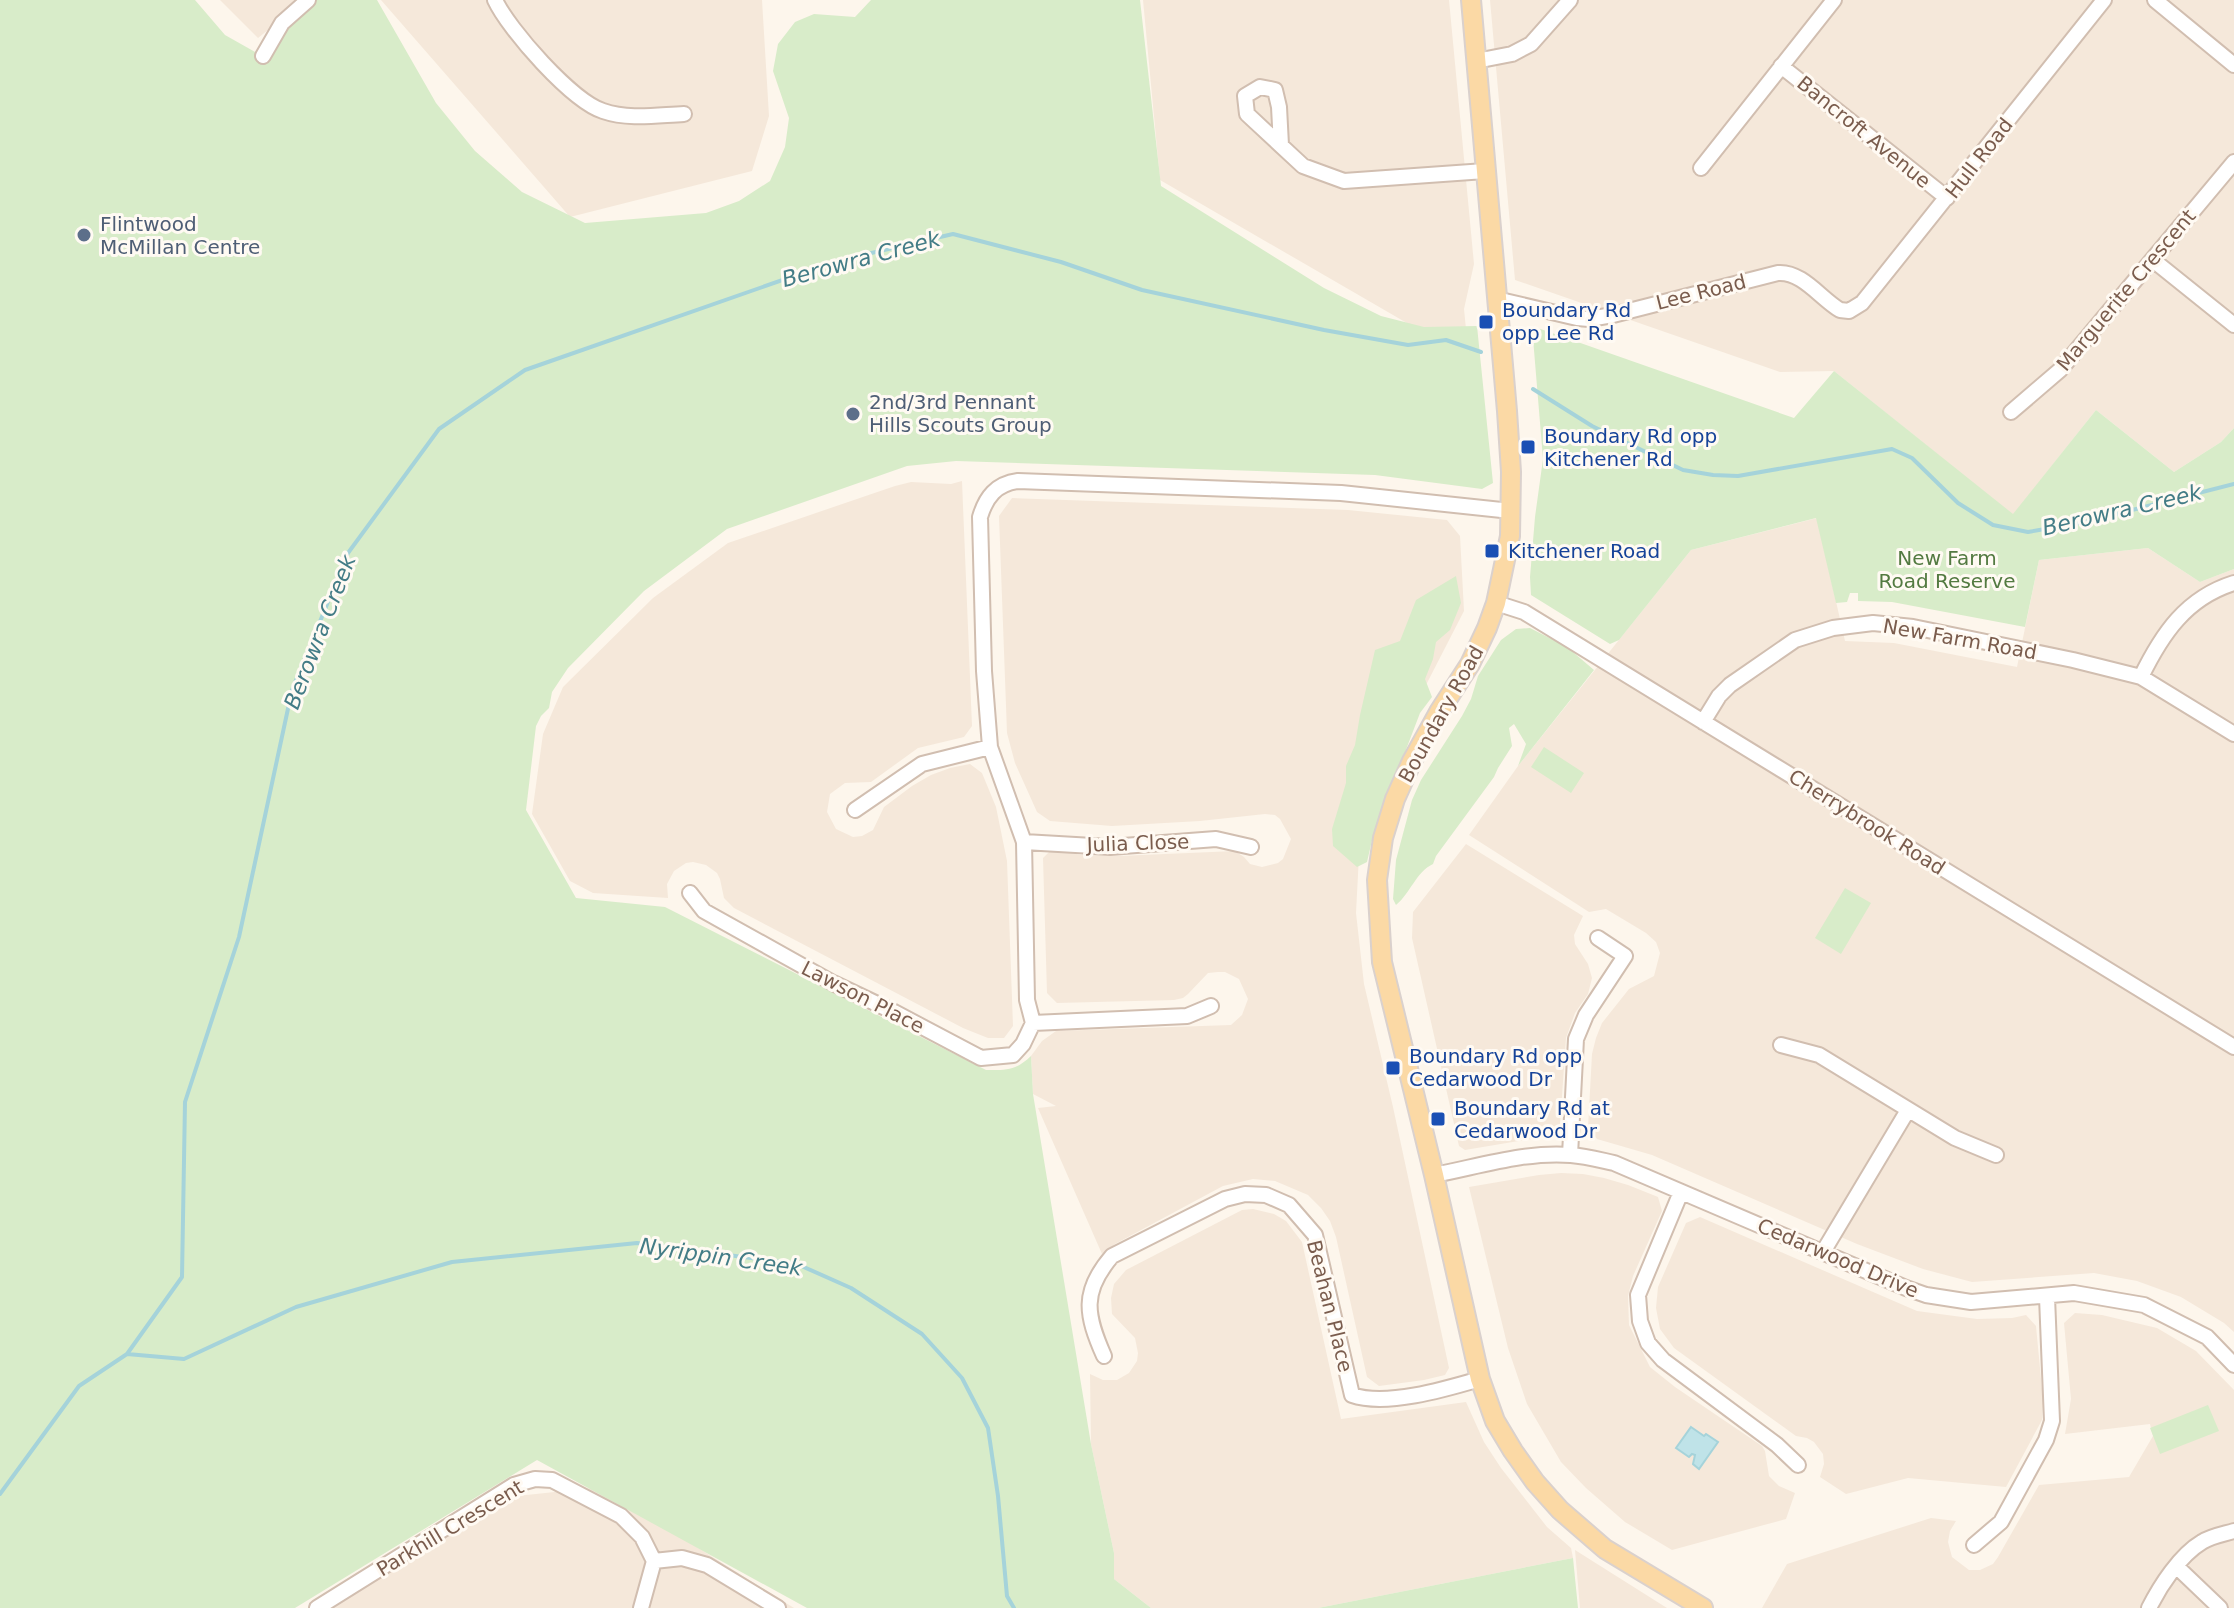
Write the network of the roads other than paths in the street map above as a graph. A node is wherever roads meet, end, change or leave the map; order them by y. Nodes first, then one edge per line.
1 (308, 0) edge
2 (495, 0) edge
3 (1471, 0) edge
4 (1570, 0) edge
5 (1834, 0) edge
6 (2104, 0) edge
7 (2155, 0) edge
8 (263, 56) dead end
9 (1476, 61) junction
10 (2234, 65) edge
11 (1781, 66) junction
12 (684, 114) dead end
13 (1281, 145) dead end
14 (2234, 162) edge
15 (1701, 168) dead end
16 (1485, 171) junction
17 (1947, 198) junction
18 (2153, 260) junction
19 (1496, 299) junction
20 (1849, 311) joint
21 (2234, 325) edge
22 (2011, 412) dead end
23 (1511, 511) junction
24 (2234, 583) edge
25 (1496, 603) junction
26 (2141, 677) junction
27 (1703, 722) junction
28 (2234, 734) edge
29 (990, 747) junction
30 (855, 810) dead end
31 (1024, 842) junction
32 (1251, 847) dead end
33 (690, 893) dead end
34 (1598, 938) dead end
35 (1211, 1006) dead end
36 (1033, 1023) junction
37 (1781, 1045) dead end
38 (2234, 1047) edge
39 (1908, 1110) junction
40 (1570, 1155) junction
41 (1996, 1155) dead end
42 (1434, 1175) junction
43 (1681, 1192) junction
44 (1823, 1252) junction
45 (2047, 1297) junction
46 (1104, 1356) dead end
47 (2234, 1365) edge
48 (1480, 1379) junction
49 (1798, 1465) dead end
50 (2234, 1531) edge
51 (1974, 1545) dead end
52 (654, 1561) junction
53 (2176, 1566) junction
54 (317, 1608) edge
55 (641, 1608) edge
56 (778, 1608) edge
57 (1703, 1608) edge
58 (2149, 1608) edge
59 (2220, 1608) edge

1 - 8 street
2 - 12 street
3 - 9 main road, Boundary Road
4 - 9 street
5 - 11 street
6 - 17 street, Hull Road
7 - 10 street
9 - 16 main road, Boundary Road
11 - 15 street
11 - 17 street, Bancroft Avenue
13 - 16 street
14 - 18 street, Marguerite Crescent
16 - 19 main road, Boundary Road
17 - 20 street, Hull Road
18 - 21 street
18 - 22 street, Marguerite Crescent
19 - 20 street, Lee Road
19 - 23 main road, Boundary Road
23 - 25 main road, Boundary Road
23 - 29 street
24 - 26 street
25 - 27 street, Cherrybrook Road
25 - 42 main road, Boundary Road
26 - 27 street, New Farm Road
26 - 28 street, New Farm Road
27 - 38 street, Cherrybrook Road
29 - 30 street
29 - 31 street
31 - 32 street, Julia Close
31 - 36 street
33 - 36 street, Lawson Place
34 - 40 street
35 - 36 street
37 - 39 street
39 - 41 street
39 - 44 street
40 - 42 street, Cedarwood Drive
40 - 43 street, Cedarwood Drive
42 - 48 main road, Boundary Road
43 - 44 street, Cedarwood Drive
43 - 49 street
44 - 45 street, Cedarwood Drive
45 - 47 street, Cedarwood Drive
45 - 51 street
46 - 48 street, Beahan Place
48 - 57 main road, Boundary Road
50 - 53 street
52 - 54 street, Parkhill Crescent
52 - 55 street
52 - 56 street
53 - 58 street
53 - 59 street

